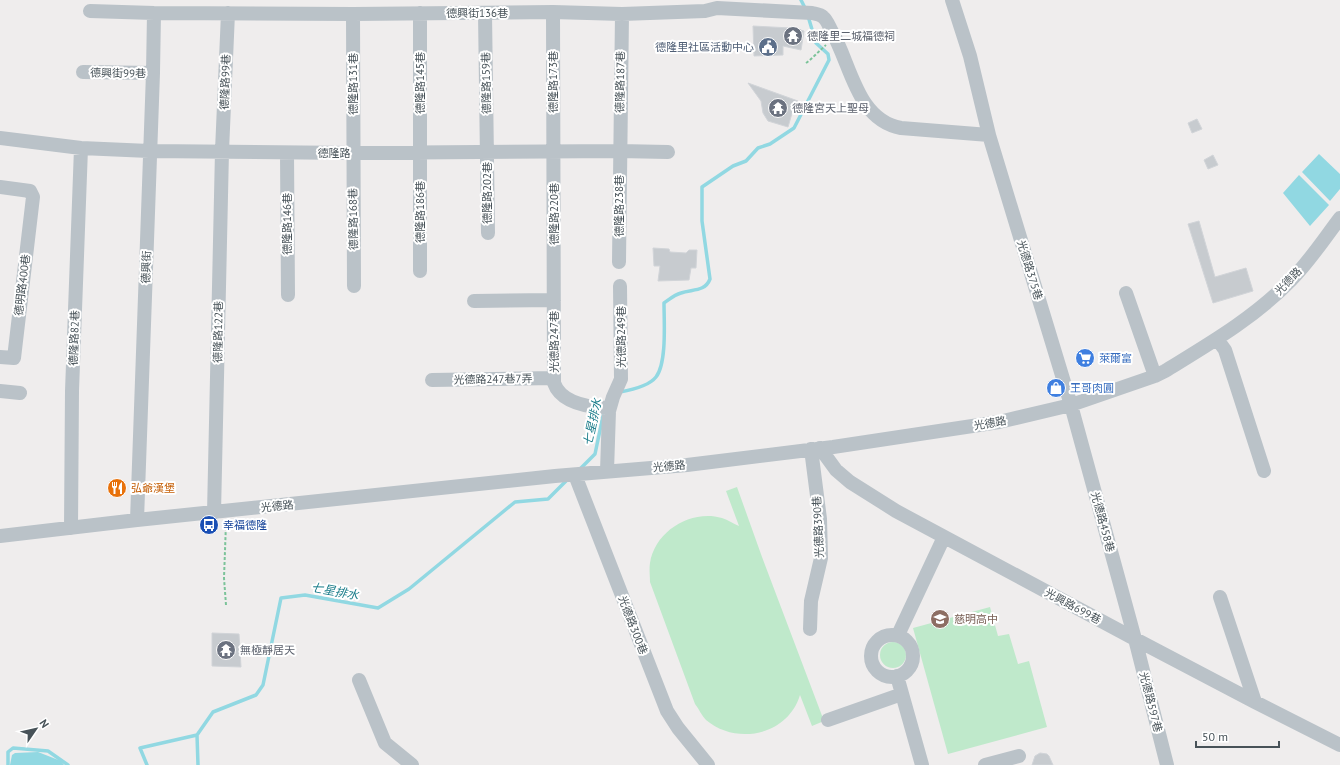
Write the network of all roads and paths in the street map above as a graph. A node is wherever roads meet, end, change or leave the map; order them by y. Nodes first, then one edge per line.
1 (705, 0) edge
2 (952, 0) edge
3 (717, 8) junction
4 (90, 11) dead end
5 (553, 12) junction
6 (154, 13) junction
7 (228, 13) junction
8 (420, 13) junction
9 (486, 13) junction
10 (353, 14) junction
11 (622, 14) junction
12 (831, 42) dead end
13 (806, 63) dead end
14 (83, 72) dead end
15 (153, 73) junction
16 (989, 135) junction
17 (0, 138) edge
18 (81, 148) junction
19 (149, 151) junction
20 (619, 151) junction
21 (222, 152) junction
22 (487, 152) junction
23 (554, 152) junction
24 (668, 152) dead end
25 (287, 153) junction
26 (352, 153) junction
27 (420, 153) junction
28 (0, 187) edge
29 (1340, 218) edge
30 (488, 233) dead end
31 (619, 262) dead end
32 (420, 271) dead end
33 (554, 276) joint
34 (354, 286) dead end
35 (620, 286) dead end
36 (1126, 293) dead end
37 (288, 295) dead end
38 (554, 300) junction
39 (474, 301) dead end
40 (1217, 339) junction
41 (0, 357) edge
42 (1155, 376) junction
43 (554, 378) junction
44 (432, 380) dead end
45 (0, 391) edge
46 (20, 393) dead end
47 (606, 403) junction
48 (1071, 405) junction
49 (816, 449) junction
50 (607, 471) junction
51 (1264, 471) dead end
52 (575, 475) junction
53 (220, 512) junction
54 (137, 520) junction
55 (71, 528) junction
56 (0, 536) edge
57 (944, 537) junction
58 (1220, 597) dead end
59 (226, 605) dead end
60 (810, 629) dead end
61 (898, 635) junction
62 (1135, 639) junction
63 (897, 676) junction
64 (359, 680) dead end
65 (902, 694) junction
66 (1255, 702) junction
67 (828, 720) dead end
68 (1340, 745) edge
69 (1019, 756) dead end
70 (412, 765) edge
71 (708, 765) edge
72 (922, 765) edge
73 (985, 765) edge
74 (1167, 765) edge

1 - 3 street
2 - 16 street, 光德路375巷
3 - 11 street, 德興街136巷
3 - 16 street, 德興街136巷
4 - 6 street, 德興街136巷
5 - 9 street, 德興街136巷
5 - 11 street, 德興街136巷
5 - 23 street, 德隆路173巷
6 - 7 street, 德興街136巷
6 - 15 street, 德興街
7 - 10 street, 德興街136巷
7 - 21 street, 德隆路99巷
8 - 9 street, 德興街136巷
8 - 10 street, 德興街136巷
8 - 27 street, 德隆路145巷
9 - 22 street, 德隆路159巷
10 - 26 street, 德隆路131巷
11 - 20 street, 德隆路187巷
12 - 13 path
14 - 15 street, 德興街99巷
15 - 19 street, 德興街
16 - 48 street, 光德路375巷
17 - 18 street, 德隆路
18 - 19 street, 德隆路
18 - 55 street, 德隆路82巷
19 - 21 street, 德隆路
19 - 54 street, 德興街
20 - 23 street, 德隆路
20 - 24 street, 德隆路
20 - 31 street, 德隆路238巷
21 - 25 street, 德隆路
21 - 53 street, 德隆路122巷
22 - 23 street, 德隆路
22 - 27 street, 德隆路
22 - 30 street, 德隆路202巷
23 - 33 street, 德隆路220巷
25 - 26 street, 德隆路
25 - 37 street, 德隆路146巷
26 - 27 street, 德隆路
26 - 34 street, 德隆路168巷
27 - 32 street, 德隆路186巷
28 - 41 street, 德明路400巷
29 - 40 street, 光德路
33 - 38 street, 光德路247巷
35 - 47 street, 光德路249巷
36 - 42 street
38 - 39 street
38 - 43 street, 光德路247巷
40 - 42 street, 光德路
40 - 51 street
42 - 48 street, 光德路
43 - 44 street, 光德路247巷7弄
43 - 47 street, 光德路247巷
45 - 46 street
47 - 50 street
48 - 49 street, 光德路
48 - 62 street, 光德路458巷
49 - 50 street, 光德路
49 - 57 street, 光興路699巷
49 - 60 street, 光德路390巷
50 - 52 street, 光德路
52 - 53 street, 光德路
52 - 71 street, 光德路300巷
53 - 54 street, 光德路
53 - 59 path
54 - 55 street, 光德路
55 - 56 street, 光德路
57 - 61 street
57 - 62 street, 光興路699巷
58 - 66 street
61 - 63 street
61 - 63 street
62 - 66 street, 光興路699巷
62 - 74 street, 光德路597巷
63 - 65 street
64 - 70 street
65 - 67 street
65 - 72 street
66 - 68 street, 光興路699巷
69 - 73 street

